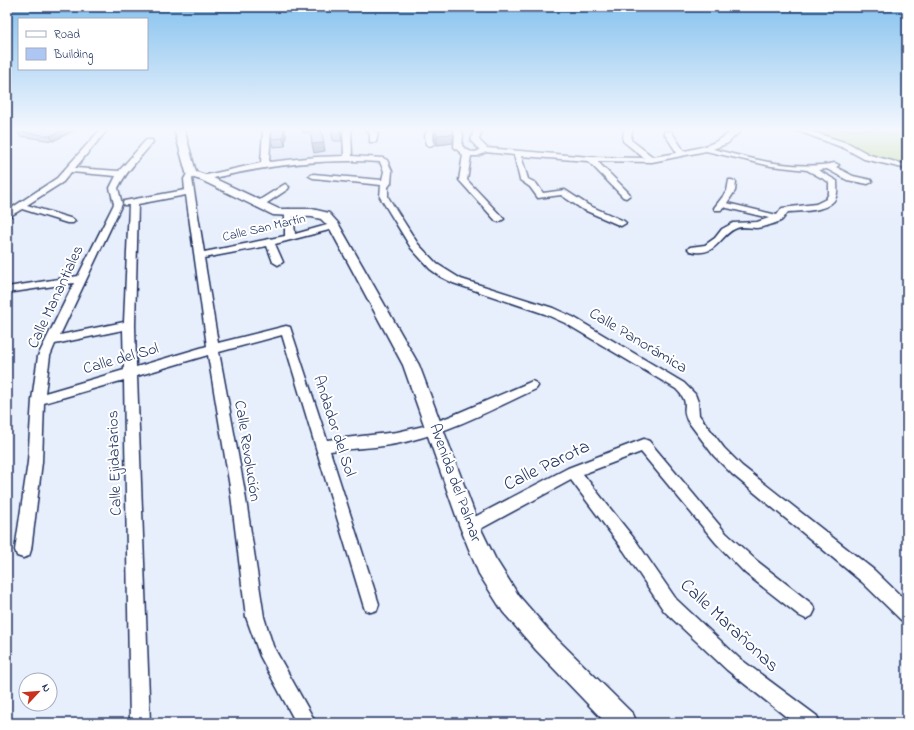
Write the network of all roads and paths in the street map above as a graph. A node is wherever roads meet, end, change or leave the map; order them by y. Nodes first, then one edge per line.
1 (76, 163) edge
2 (129, 163) edge
3 (188, 163) edge
4 (289, 163) edge
5 (385, 163) edge
6 (466, 163) edge
7 (519, 163) edge
8 (594, 163) edge
9 (771, 163) edge
10 (891, 163) edge
11 (265, 166) joint
12 (907, 167) edge
13 (808, 168) junction
14 (241, 169) junction
15 (70, 170) junction
16 (121, 174) junction
17 (191, 174) junction
18 (257, 176) dead end
19 (313, 176) dead end
20 (205, 178) junction
21 (868, 181) dead end
22 (732, 182) dead end
23 (387, 183) junction
24 (285, 188) dead end
25 (191, 192) junction
26 (626, 195) dead end
27 (134, 201) junction
28 (261, 203) junction
29 (118, 204) junction
30 (20, 206) junction
31 (288, 212) junction
32 (7, 214) edge
33 (780, 218) junction
34 (499, 219) dead end
35 (70, 221) dead end
36 (329, 221) junction
37 (621, 224) dead end
38 (290, 237) junction
39 (270, 243) junction
40 (693, 249) dead end
41 (200, 256) junction
42 (278, 262) dead end
43 (81, 279) junction
44 (7, 290) edge
45 (128, 325) junction
46 (52, 342) junction
47 (213, 349) junction
48 (129, 374) junction
49 (532, 386) dead end
50 (38, 400) junction
51 (435, 428) junction
52 (323, 446) junction
53 (572, 472) junction
54 (470, 527) junction
55 (23, 550) dead end
56 (371, 604) dead end
57 (806, 610) dead end
58 (907, 614) edge
59 (140, 723) edge
60 (306, 723) edge
61 (624, 723) edge
62 (810, 723) edge

1 - 15 street
2 - 16 street
3 - 17 street
4 - 11 street
5 - 23 street, Calle Panorámica
6 - 34 street
7 - 37 street
8 - 26 street
9 - 13 street
10 - 12 street
11 - 14 street
13 - 21 street
13 - 33 street
14 - 18 street
14 - 20 street
15 - 16 street
15 - 30 street
16 - 29 street
17 - 20 street
17 - 25 street, Calle Revolución
19 - 23 street
20 - 28 street
22 - 33 street
23 - 58 street, Calle Panorámica
24 - 28 street
25 - 27 street
25 - 41 street, Calle Revolución
27 - 29 street
27 - 45 street, Calle Ejidatarios
28 - 31 street
29 - 43 street, Calle Manantiales
30 - 32 street
30 - 35 street
31 - 36 street
31 - 38 street
33 - 40 street
36 - 38 street, Calle San Martín
36 - 51 street, Avenida del Palmar
38 - 39 street, Calle San Martín
39 - 41 street, Calle San Martín
39 - 42 street
41 - 47 street, Calle Revolución
43 - 44 street
43 - 46 street, Calle Manantiales
45 - 46 street
45 - 48 street, Calle Ejidatarios
46 - 50 street, Calle Manantiales
47 - 48 street, Calle del Sol
47 - 52 street, Andador del Sol
47 - 60 street, Calle Revolución
48 - 50 street, Calle del Sol
48 - 59 street, Calle Ejidatarios
49 - 51 street
50 - 55 street, Calle Manantiales
51 - 52 street
51 - 54 street, Avenida del Palmar
52 - 56 street, Andador del Sol
53 - 54 street, Calle Parota
53 - 57 street, Calle Parota
53 - 62 street, Calle Marañonas
54 - 61 street, Avenida del Palmar

